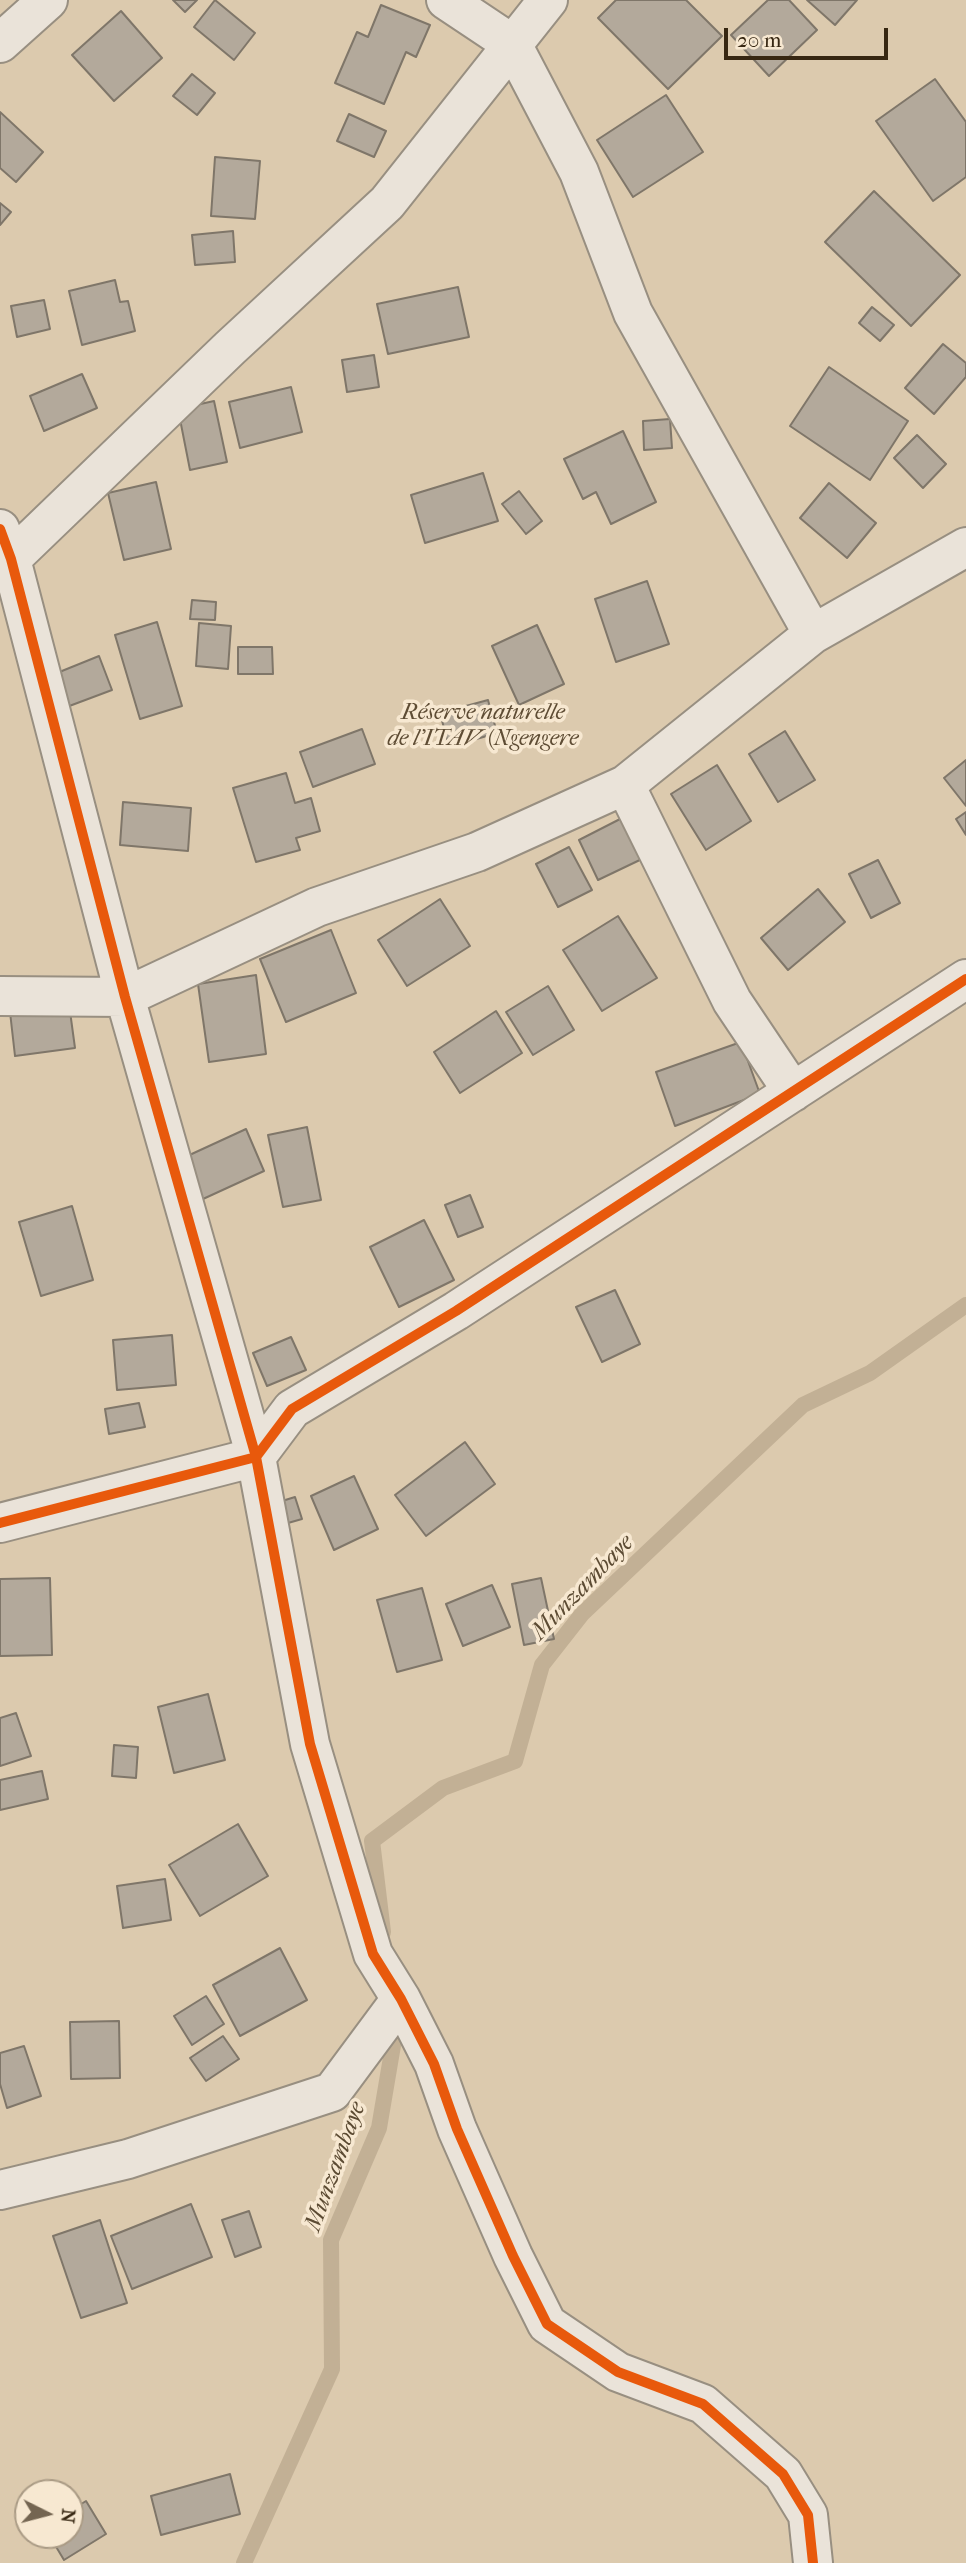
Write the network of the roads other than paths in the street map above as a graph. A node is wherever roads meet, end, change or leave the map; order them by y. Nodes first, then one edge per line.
1 (48, 0) edge
2 (446, 0) edge
3 (548, 0) edge
4 (0, 43) edge
5 (512, 44) junction
6 (966, 547) edge
7 (4, 550) edge
8 (813, 634) junction
9 (625, 785) junction
10 (966, 979) edge
11 (0, 996) edge
12 (125, 997) junction
13 (793, 1092) junction
14 (256, 1457) junction
15 (0, 1522) edge
16 (401, 1999) junction
17 (1, 2183) edge
18 (813, 2563) edge

1 - 4 street
2 - 5 street
3 - 5 street
5 - 7 street
5 - 8 street
6 - 8 street
7 - 12 street
8 - 9 street
9 - 12 street
9 - 13 street
10 - 13 street
11 - 12 street
12 - 14 street
13 - 14 street
14 - 15 street
14 - 16 street
16 - 17 street
16 - 18 street

